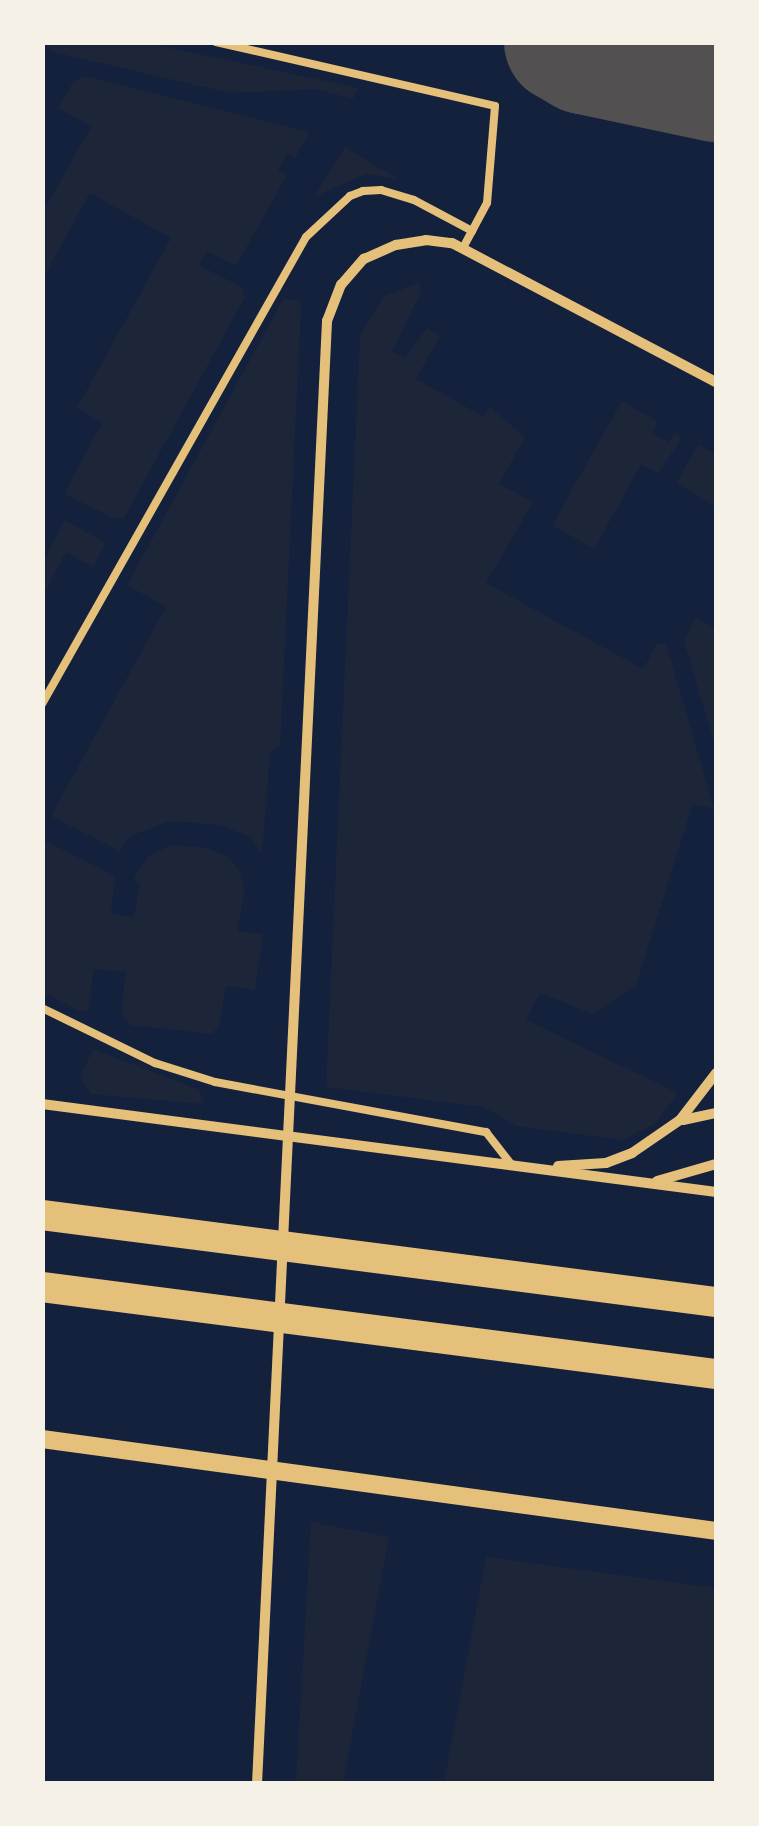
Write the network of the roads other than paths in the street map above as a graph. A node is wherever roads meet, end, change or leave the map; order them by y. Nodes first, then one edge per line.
1 (216, 42) edge
2 (472, 231) junction
3 (464, 246) junction
4 (716, 382) edge
5 (42, 704) edge
6 (42, 1008) edge
7 (716, 1074) edge
8 (42, 1104) edge
9 (716, 1112) edge
10 (680, 1120) junction
11 (511, 1164) junction
12 (716, 1164) edge
13 (537, 1168) junction
14 (646, 1182) junction
15 (716, 1192) edge
16 (42, 1215) edge
17 (42, 1286) edge
18 (716, 1302) edge
19 (716, 1374) edge
20 (42, 1439) edge
21 (716, 1531) edge
22 (257, 1784) edge

1 - 2 lane
2 - 3 lane
2 - 5 lane
3 - 4 street
3 - 22 street
6 - 11 lane
7 - 10 street
8 - 11 street
9 - 10 street
10 - 13 street
11 - 13 street
12 - 14 street
13 - 14 street
14 - 15 street
16 - 18 highway
17 - 19 highway
20 - 21 street

